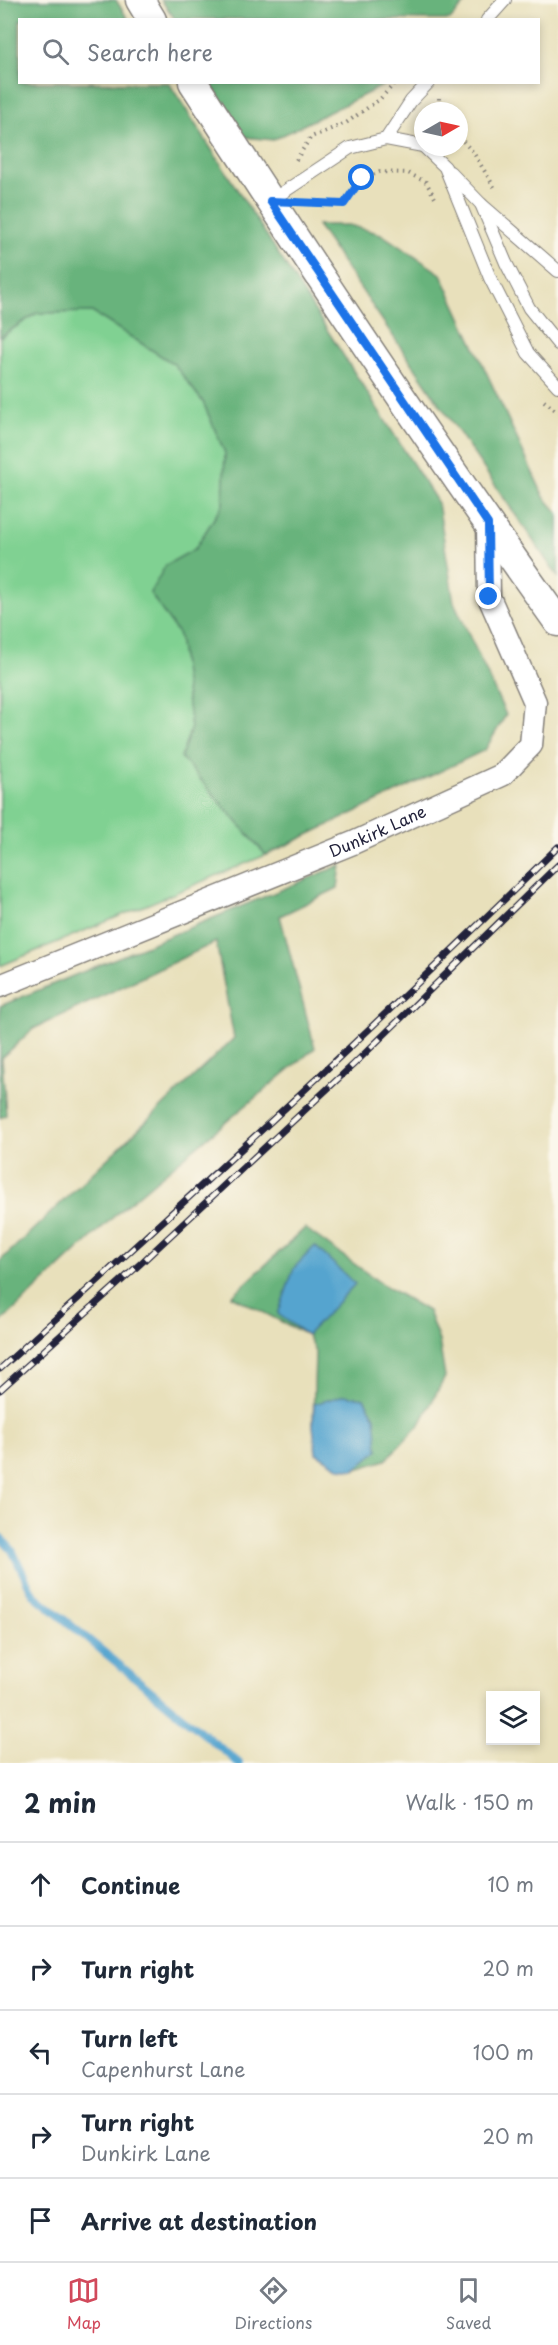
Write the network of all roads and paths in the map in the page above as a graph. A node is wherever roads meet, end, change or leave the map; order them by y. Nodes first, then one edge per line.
1 (140, 0) edge
2 (505, 0) edge
3 (151, 18) edge
4 (489, 18) edge
5 (194, 84) edge
6 (394, 84) edge
7 (427, 84) edge
8 (386, 139) junction
9 (414, 145) edge
10 (468, 147) edge
11 (433, 156) edge
12 (293, 164) dead end
13 (445, 167) junction
14 (497, 192) dead end
15 (437, 200) dead end
16 (270, 201) junction
17 (482, 204) junction
18 (558, 271) edge
19 (558, 344) edge
20 (558, 386) edge
21 (542, 398) dead end
22 (558, 412) edge
23 (488, 524) junction
24 (558, 622) edge
25 (0, 986) edge

1 - 3 street
2 - 4 lane
5 - 16 street
6 - 12 path
7 - 8 lane
8 - 9 lane
8 - 16 lane
10 - 14 path
11 - 13 lane
13 - 17 lane
13 - 20 lane
15 - 16 path
16 - 23 street
17 - 18 lane
17 - 19 lane
21 - 22 path
23 - 24 street
23 - 25 street, Dunkirk Lane

